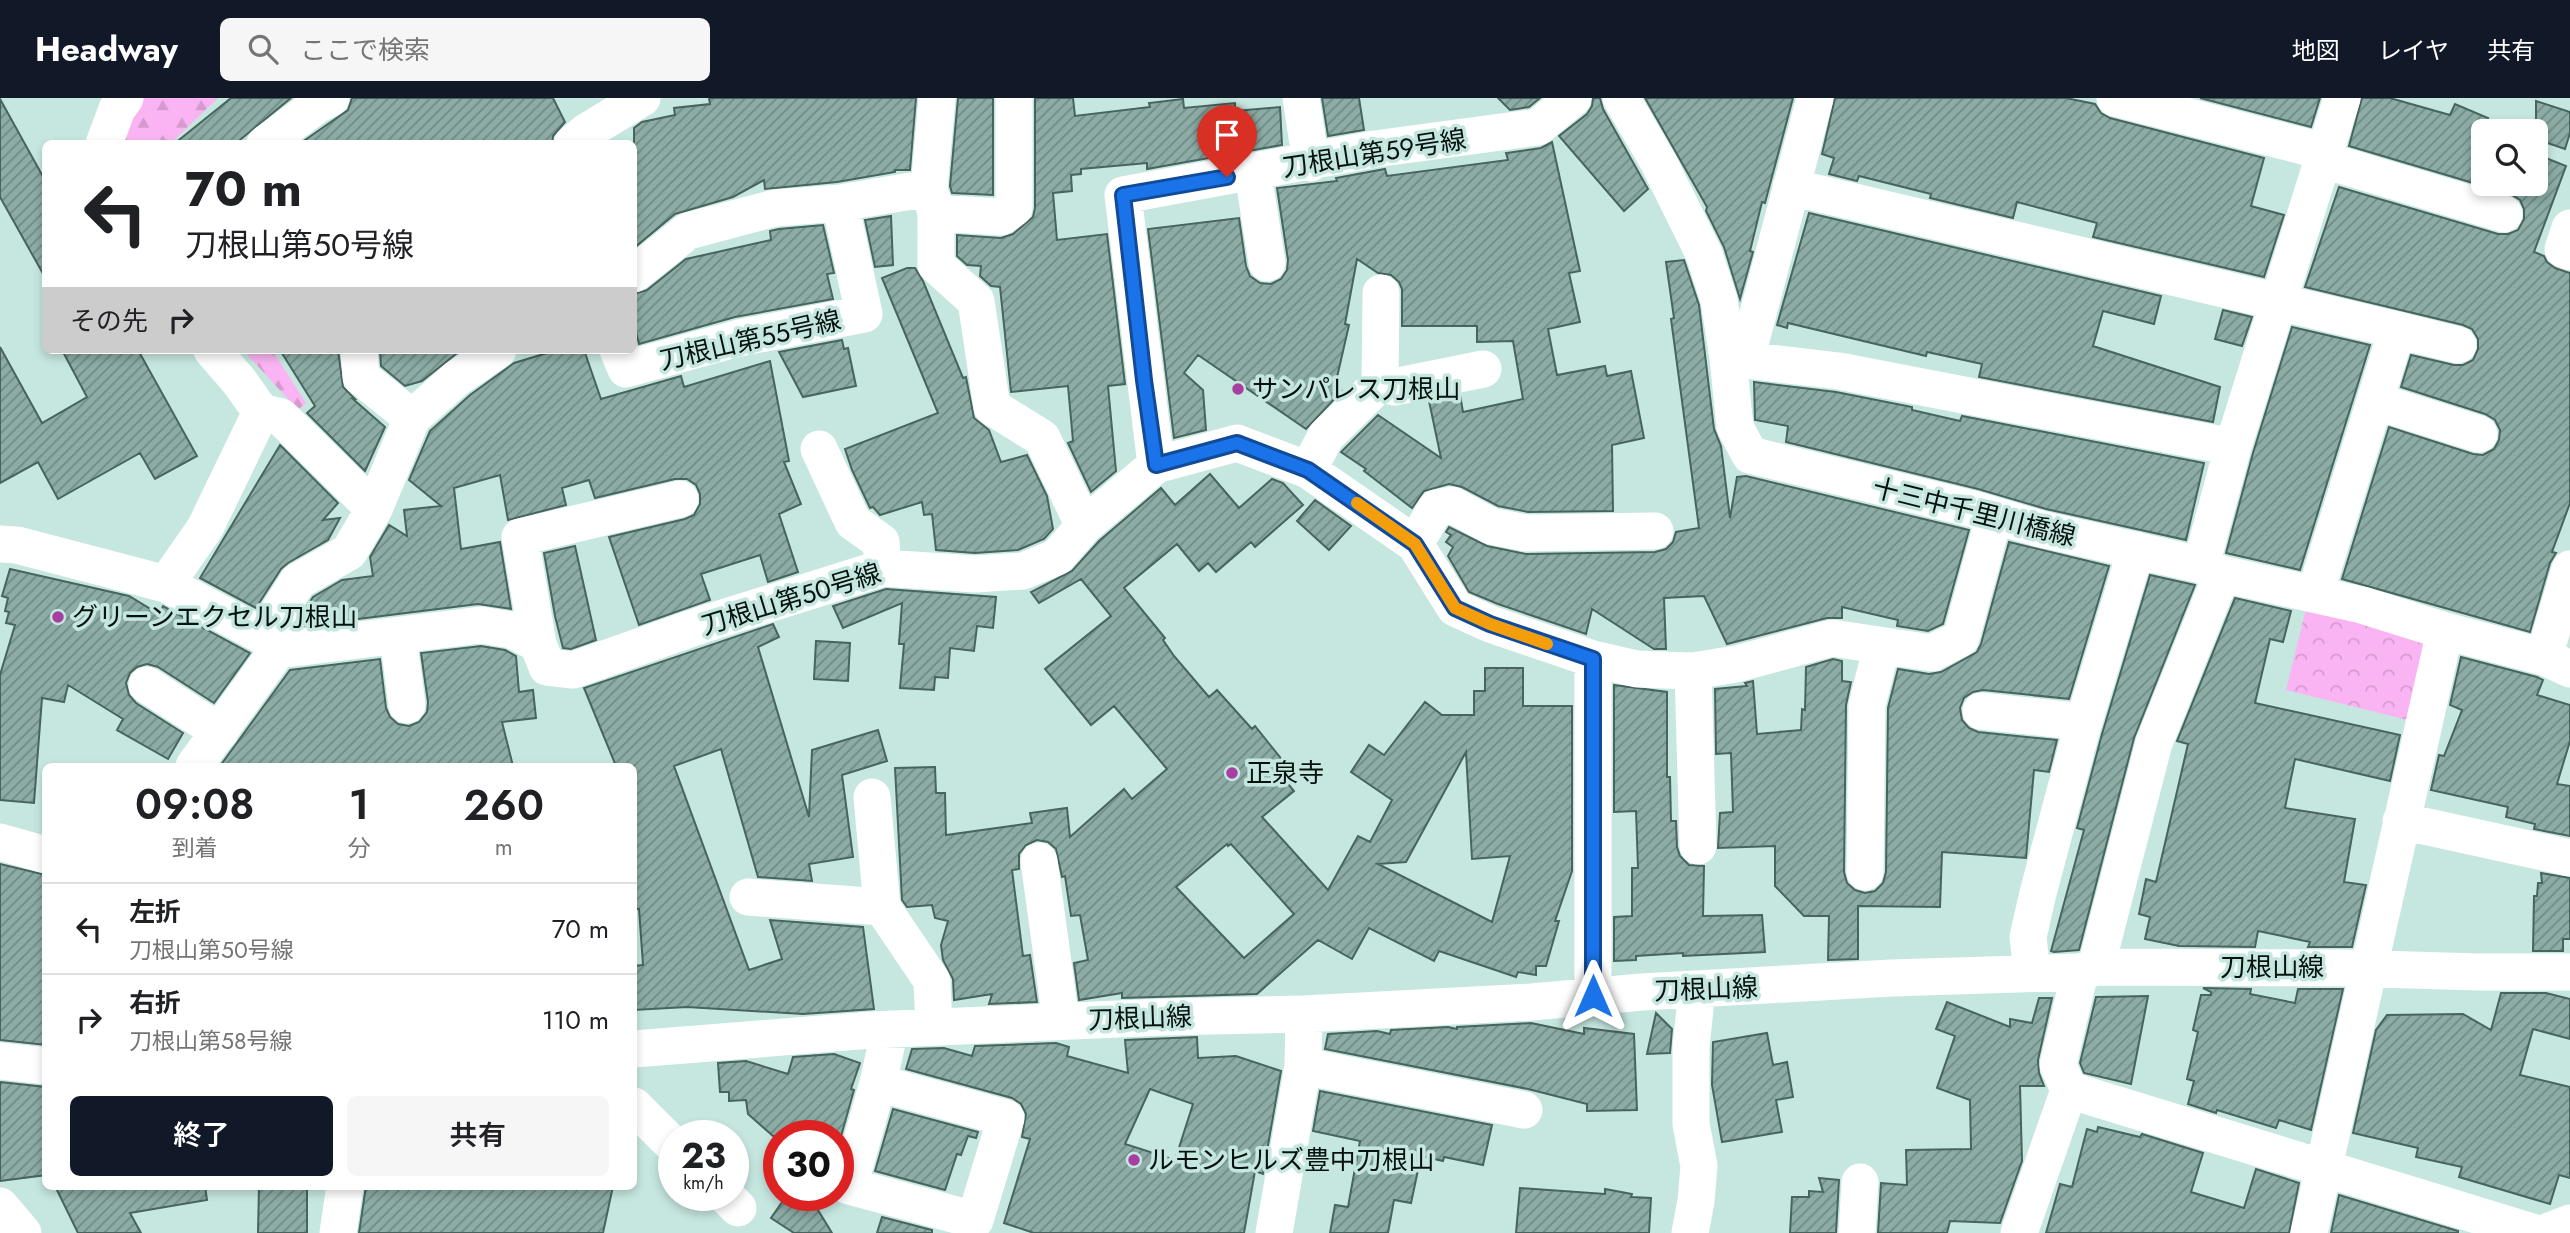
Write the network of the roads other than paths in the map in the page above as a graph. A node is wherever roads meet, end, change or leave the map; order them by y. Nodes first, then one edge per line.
1 (125, 98) edge
2 (331, 98) edge
3 (642, 98) edge
4 (937, 98) edge
5 (1014, 98) edge
6 (1301, 98) edge
7 (1573, 98) edge
8 (1621, 98) edge
9 (1815, 98) edge
10 (2115, 98) edge
11 (2342, 98) edge
12 (105, 140) edge
13 (270, 140) edge
14 (577, 140) edge
15 (2325, 156) junction
16 (1311, 163) junction
17 (1253, 173) junction
18 (1791, 187) junction
19 (933, 201) junction
20 (840, 203) junction
21 (2504, 214) dead end
22 (2570, 229) edge
23 (2570, 252) edge
24 (1267, 263) dead end
25 (637, 273) edge
26 (1381, 293) dead end
27 (2278, 301) junction
28 (2397, 330) junction
29 (2458, 345) dead end
30 (215, 354) edge
31 (359, 354) edge
32 (492, 354) edge
33 (620, 354) edge
34 (1737, 359) junction
35 (1482, 369) dead end
36 (1380, 383) junction
37 (2375, 401) junction
38 (261, 412) junction
39 (412, 418) junction
40 (2478, 433) dead end
41 (2233, 447) junction
42 (819, 449) dead end
43 (1156, 465) junction
44 (1308, 470) junction
45 (680, 499) dead end
46 (374, 509) junction
47 (1994, 517) junction
48 (1084, 526) junction
49 (1655, 531) dead end
50 (0, 544) edge
51 (1415, 544) junction
52 (2136, 551) junction
53 (883, 568) junction
54 (2570, 569) edge
55 (2212, 570) junction
56 (166, 584) junction
57 (2315, 594) junction
58 (2445, 631) junction
59 (398, 636) junction
60 (271, 643) junction
61 (538, 644) junction
62 (1882, 646) junction
63 (1593, 659) junction
64 (2557, 663) edge
65 (1693, 671) junction
66 (147, 685) dead end
67 (407, 705) dead end
68 (1981, 711) dead end
69 (2084, 722) junction
70 (220, 732) junction
71 (200, 763) edge
72 (872, 797) dead end
73 (2401, 821) junction
74 (0, 842) edge
75 (1698, 846) dead end
76 (42, 854) edge
77 (2570, 858) edge
78 (1039, 861) dead end
79 (1865, 872) dead end
80 (748, 897) dead end
81 (882, 907) junction
82 (2368, 968) junction
83 (2088, 970) junction
84 (2032, 972) junction
85 (2570, 972) edge
86 (1697, 989) junction
87 (1593, 996) junction
88 (1304, 1014) junction
89 (1061, 1021) junction
90 (934, 1027) junction
91 (890, 1029) junction
92 (637, 1049) edge
93 (0, 1061) edge
94 (42, 1066) edge
95 (1303, 1066) junction
96 (878, 1083) junction
97 (2069, 1090) junction
98 (637, 1109) edge
99 (1524, 1110) dead end
100 (658, 1130) edge
101 (2324, 1166) junction
102 (1860, 1182) dead end
103 (344, 1190) edge
104 (0, 1206) edge
105 (2570, 1223) edge
106 (23, 1233) edge
107 (338, 1233) edge
108 (1274, 1233) edge
109 (1690, 1233) edge
110 (1857, 1233) edge
111 (2019, 1233) edge
112 (2309, 1233) edge
113 (2535, 1233) edge
114 (2544, 1233) edge

1 - 12 street
2 - 13 street
3 - 14 street
4 - 19 street
5 - 19 street
6 - 16 street
7 - 16 street, 刀根山第59号線
8 - 34 street, 十三中千里川橋線
9 - 18 street
10 - 15 street
11 - 15 street
15 - 21 street
15 - 27 street
16 - 17 street, 刀根山第59号線
17 - 24 street
17 - 43 street, 刀根山第59号線
18 - 27 street
18 - 34 street
19 - 20 street
19 - 48 street
20 - 25 street
20 - 33 street, 刀根山第55号線
22 - 23 street
26 - 36 street
27 - 28 street
27 - 41 street
28 - 29 street
28 - 37 street
30 - 38 street
31 - 39 street
32 - 39 street
34 - 41 street
34 - 47 street, 十三中千里川橋線
35 - 36 street
36 - 44 street
37 - 40 street
37 - 57 street
38 - 46 street
38 - 56 street
39 - 46 street
41 - 55 street
42 - 53 street
43 - 44 street, 刀根山第50号線
43 - 48 street, 刀根山第50号線
44 - 51 street, 刀根山第50号線
45 - 61 street
46 - 60 street
47 - 52 street, 十三中千里川橋線
47 - 62 street, 刀根山第50号線
48 - 53 street, 刀根山第50号線
49 - 51 street
50 - 56 street
51 - 63 street, 刀根山第50号線
52 - 55 street, 十三中千里川橋線
52 - 69 street
53 - 61 street, 刀根山第50号線
54 - 64 street
55 - 57 street, 十三中千里川橋線
55 - 83 street
56 - 60 street
57 - 58 street, 十三中千里川橋線
58 - 64 street, 十三中千里川橋線
58 - 73 street
59 - 60 street, 刀根山第50号線
59 - 61 street, 刀根山第50号線
59 - 67 street
60 - 70 street
62 - 65 street, 刀根山第50号線
62 - 79 street
63 - 65 street, 刀根山第50号線
63 - 87 street
65 - 75 street
66 - 70 street
68 - 69 street
69 - 84 street
70 - 71 street
72 - 81 street
73 - 77 street
73 - 82 street
74 - 76 street
78 - 89 street
80 - 81 street
81 - 90 street
82 - 83 street, 刀根山線
82 - 85 street, 刀根山線
82 - 101 street
83 - 84 street, 刀根山線
83 - 97 street
84 - 86 street, 刀根山線
86 - 87 street, 刀根山線
86 - 109 street
87 - 88 street, 刀根山線
88 - 89 street, 刀根山線
88 - 95 street
89 - 90 street, 刀根山線
90 - 91 street, 刀根山線
91 - 92 street, 刀根山線
91 - 96 street
93 - 94 street
95 - 99 street
95 - 108 street
96 - 96 street
97 - 101 street
97 - 111 street
98 - 100 street
101 - 112 street
101 - 113 street
102 - 110 street
103 - 107 street
104 - 106 street
105 - 114 street

